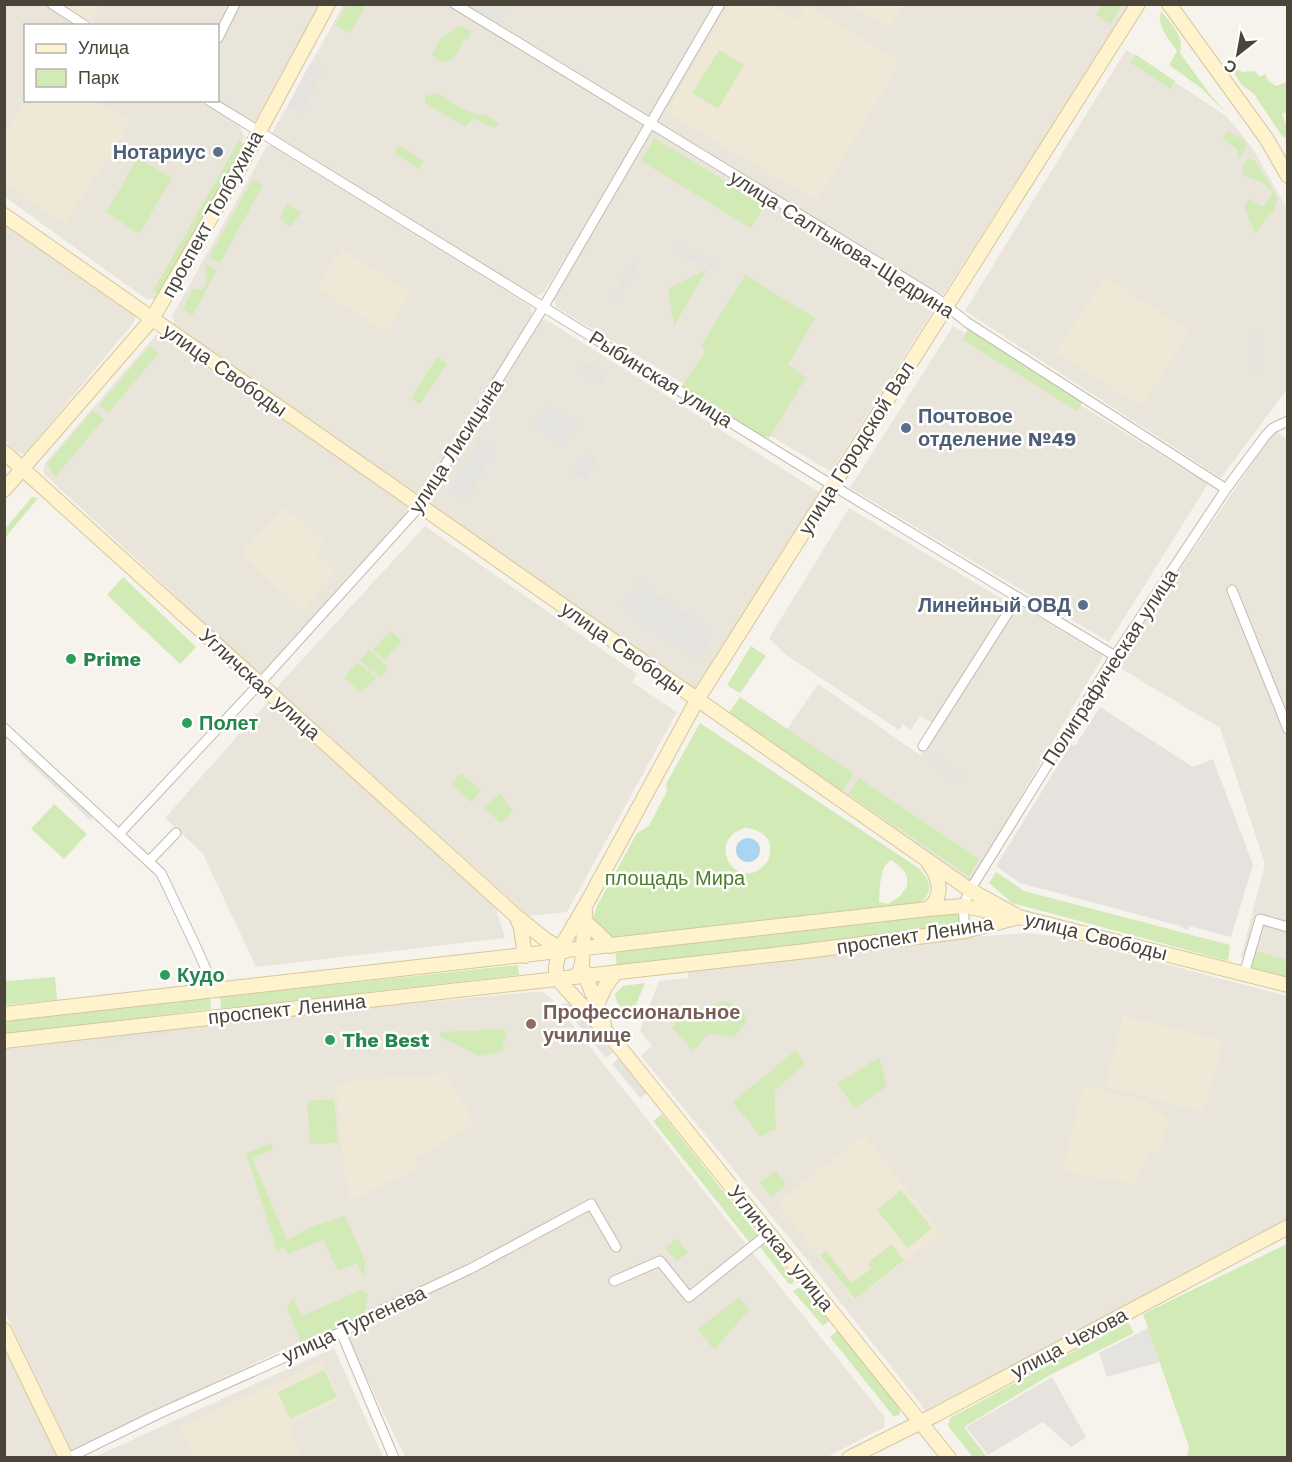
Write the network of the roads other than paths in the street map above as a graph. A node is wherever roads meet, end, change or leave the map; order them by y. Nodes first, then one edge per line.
1 (52, 4) edge
2 (235, 4) edge
3 (328, 4) edge
4 (456, 4) edge
5 (720, 4) edge
6 (1138, 4) edge
7 (1169, 4) edge
8 (83, 24) edge
9 (219, 36) edge
10 (211, 102) edge
11 (651, 124) junction
12 (259, 132) junction
13 (1287, 176) edge
14 (4, 215) edge
15 (544, 306) junction
16 (946, 306) junction
17 (152, 319) junction
18 (1287, 421) edge
19 (4, 452) edge
20 (23, 469) junction
21 (832, 485) junction
22 (1226, 489) junction
23 (4, 490) edge
24 (420, 507) junction
25 (1232, 590) dead end
26 (1018, 597) junction
27 (1115, 656) junction
28 (260, 683) junction
29 (697, 700) junction
30 (4, 728) edge
31 (1287, 729) edge
32 (923, 746) dead end
33 (176, 832) dead end
34 (120, 833) junction
35 (922, 856) junction
36 (149, 861) junction
37 (970, 890) junction
38 (963, 906) junction
39 (928, 909) junction
40 (516, 916) junction
41 (1019, 917) junction
42 (578, 922) junction
43 (1287, 927) edge
44 (965, 931) junction
45 (611, 946) junction
46 (525, 956) junction
47 (567, 961) junction
48 (616, 972) junction
49 (1244, 974) junction
50 (1287, 985) edge
51 (213, 991) junction
52 (596, 1007) junction
53 (4, 1014) edge
54 (216, 1017) junction
55 (613, 1039) junction
56 (4, 1041) edge
57 (1287, 1227) edge
58 (769, 1233) junction
59 (616, 1247) dead end
60 (614, 1281) dead end
61 (4, 1330) edge
62 (340, 1332) junction
63 (921, 1422) junction
64 (67, 1458) edge
65 (394, 1458) edge
66 (849, 1458) edge
67 (949, 1458) edge

1 - 8 street
2 - 9 street
3 - 12 main road, проспект Толбухина
4 - 11 street, улица Салтыкова-Щедрина
5 - 11 street, улица Лисицына
6 - 16 main road, улица Городской Вал
7 - 13 main road
10 - 12 street, Рыбинская улица
11 - 15 street, улица Лисицына
11 - 16 street, улица Салтыкова-Щедрина
12 - 15 street, Рыбинская улица
12 - 17 main road, проспект Толбухина
14 - 17 main road, улица Свободы
15 - 21 street, Рыбинская улица
15 - 24 street, улица Лисицына
16 - 21 main road, улица Городской Вал
16 - 22 street, улица Салтыкова-Щедрина
17 - 20 main road, проспект Толбухина
17 - 24 main road, улица Свободы
18 - 22 street, Полиграфическая улица
19 - 20 main road, Угличская улица
20 - 23 main road, проспект Толбухина
20 - 28 main road, Угличская улица
21 - 26 street, Рыбинская улица
21 - 29 main road, улица Городской Вал
22 - 27 street, Полиграфическая улица
24 - 28 street, улица Лисицына
24 - 29 main road, улица Свободы
25 - 31 street
26 - 27 street, Рыбинская улица
26 - 32 street
27 - 37 street, Полиграфическая улица
28 - 34 street, улица Лисицына
28 - 40 main road, Угличская улица
29 - 35 main road, улица Свободы
29 - 42 main road, улица Городской Вал
30 - 34 street
33 - 36 street
34 - 36 street
35 - 37 main road, улица Свободы
35 - 39 main road
36 - 51 street
37 - 38 street, Полиграфическая улица
37 - 41 main road, улица Свободы
38 - 39 main road, проспект Ленина
38 - 41 main road, проспект Ленина
38 - 44 street, Полиграфическая улица
39 - 45 main road, проспект Ленина
40 - 46 main road
40 - 47 main road, Угличская улица
41 - 44 main road, проспект Ленина
41 - 49 main road, улица Свободы
42 - 45 main road
42 - 47 main road, улица Городской Вал
42 - 47 main road, улица Городской Вал
43 - 49 street
44 - 48 main road, проспект Ленина
45 - 47 main road, проспект Ленина
46 - 47 main road, проспект Ленина
46 - 51 main road, проспект Ленина
47 - 48 main road, проспект Ленина
47 - 52 main road, Угличская улица
47 - 54 main road, проспект Ленина
47 - 55 main road, Угличская улица
48 - 52 main road
49 - 50 main road, улица Свободы
51 - 53 main road, проспект Ленина
51 - 54 main road
52 - 55 main road, Угличская улица
54 - 56 main road, проспект Ленина
55 - 58 main road, Угличская улица
57 - 63 main road, улица Чехова
58 - 60 street
58 - 63 main road, Угличская улица
59 - 62 street, улица Тургенева
61 - 64 main road
62 - 64 street, улица Тургенева
62 - 65 street
63 - 66 main road, улица Чехова
63 - 67 main road, Угличская улица

